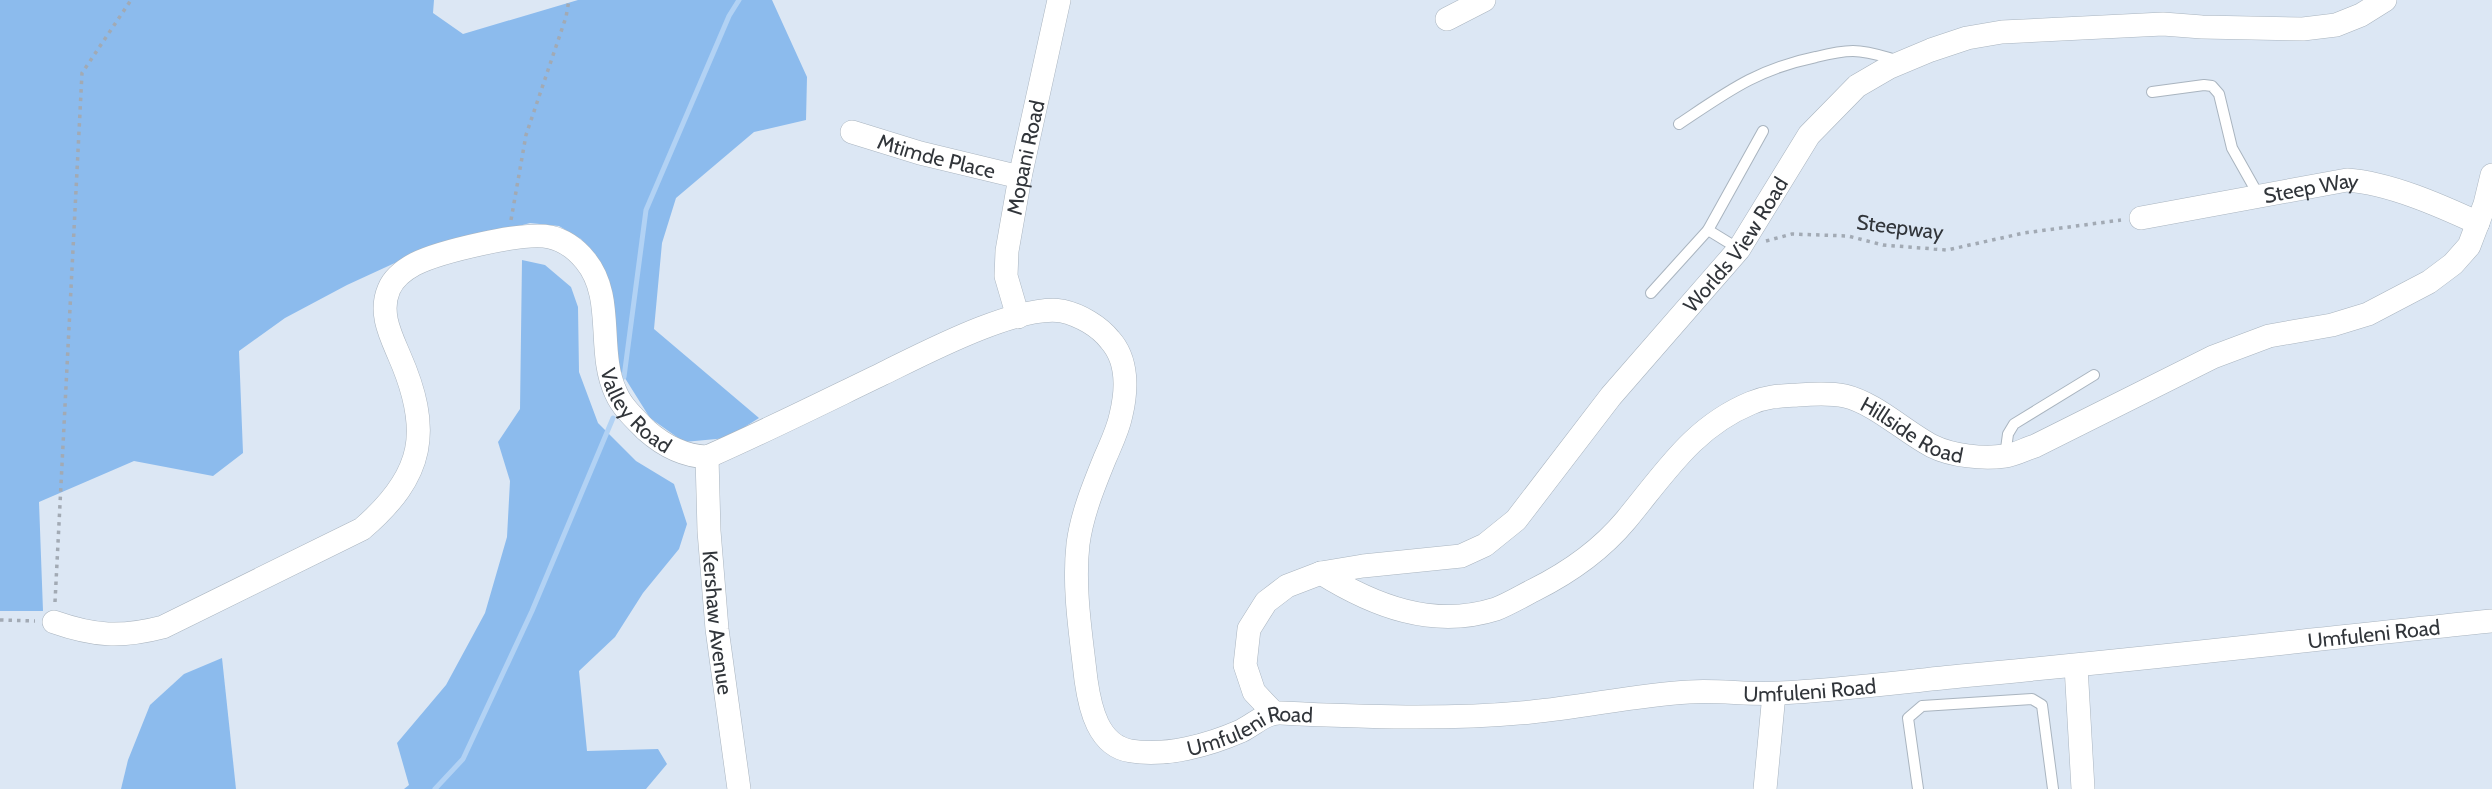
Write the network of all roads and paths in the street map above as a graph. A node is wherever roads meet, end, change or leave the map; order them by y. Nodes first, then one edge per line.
1 (132, 0) edge
2 (569, 0) edge
3 (1059, 0) edge
4 (1484, 0) edge
5 (2385, 0) edge
6 (126, 9) dead end
7 (1447, 19) dead end
8 (1902, 62) junction
9 (2152, 92) dead end
10 (1679, 124) dead end
11 (1763, 131) dead end
12 (852, 132) dead end
13 (2492, 175) edge
14 (1020, 177) junction
15 (2259, 196) junction
16 (2141, 218) joint
17 (2478, 223) junction
18 (1708, 230) junction
19 (508, 240) junction
20 (1739, 249) junction
21 (1651, 293) dead end
22 (1018, 317) junction
23 (2094, 375) dead end
24 (2005, 456) junction
25 (707, 457) junction
26 (1321, 573) junction
27 (0, 620) edge
28 (2492, 621) edge
29 (54, 622) junction
30 (2076, 666) junction
31 (1774, 694) junction
32 (1273, 712) junction
33 (1136, 752) joint
34 (739, 789) edge
35 (1765, 789) edge
36 (1918, 789) edge
37 (2053, 789) edge
38 (2082, 789) edge

1 - 6 path
1 - 29 path
2 - 19 path
3 - 14 street, Mopani Road
4 - 7 street
5 - 8 street, Worlds View Road
8 - 10 lane
8 - 20 street, Worlds View Road
9 - 15 lane
11 - 18 lane
12 - 14 street, Mtimde Place
13 - 17 street, Hillside Road
14 - 22 street, Mopani Road
15 - 16 street, Steep Way
15 - 17 street, Steep Way
16 - 20 path, Steepway
17 - 24 street, Hillside Road
18 - 20 lane
18 - 21 lane
19 - 25 street, Valley Road
19 - 29 street, Valley Road
20 - 26 street, Worlds View Road
22 - 25 street, Valley Road
22 - 33 street, Valley Road
23 - 24 lane
24 - 26 street, Hillside Road
25 - 34 street, Kershaw Avenue
26 - 32 street, Worlds View Road
27 - 29 path
28 - 30 street, Umfuleni Road
30 - 31 street, Umfuleni Road
30 - 38 street
31 - 32 street, Umfuleni Road
31 - 35 street
32 - 33 street, Umfuleni Road
36 - 37 lane

